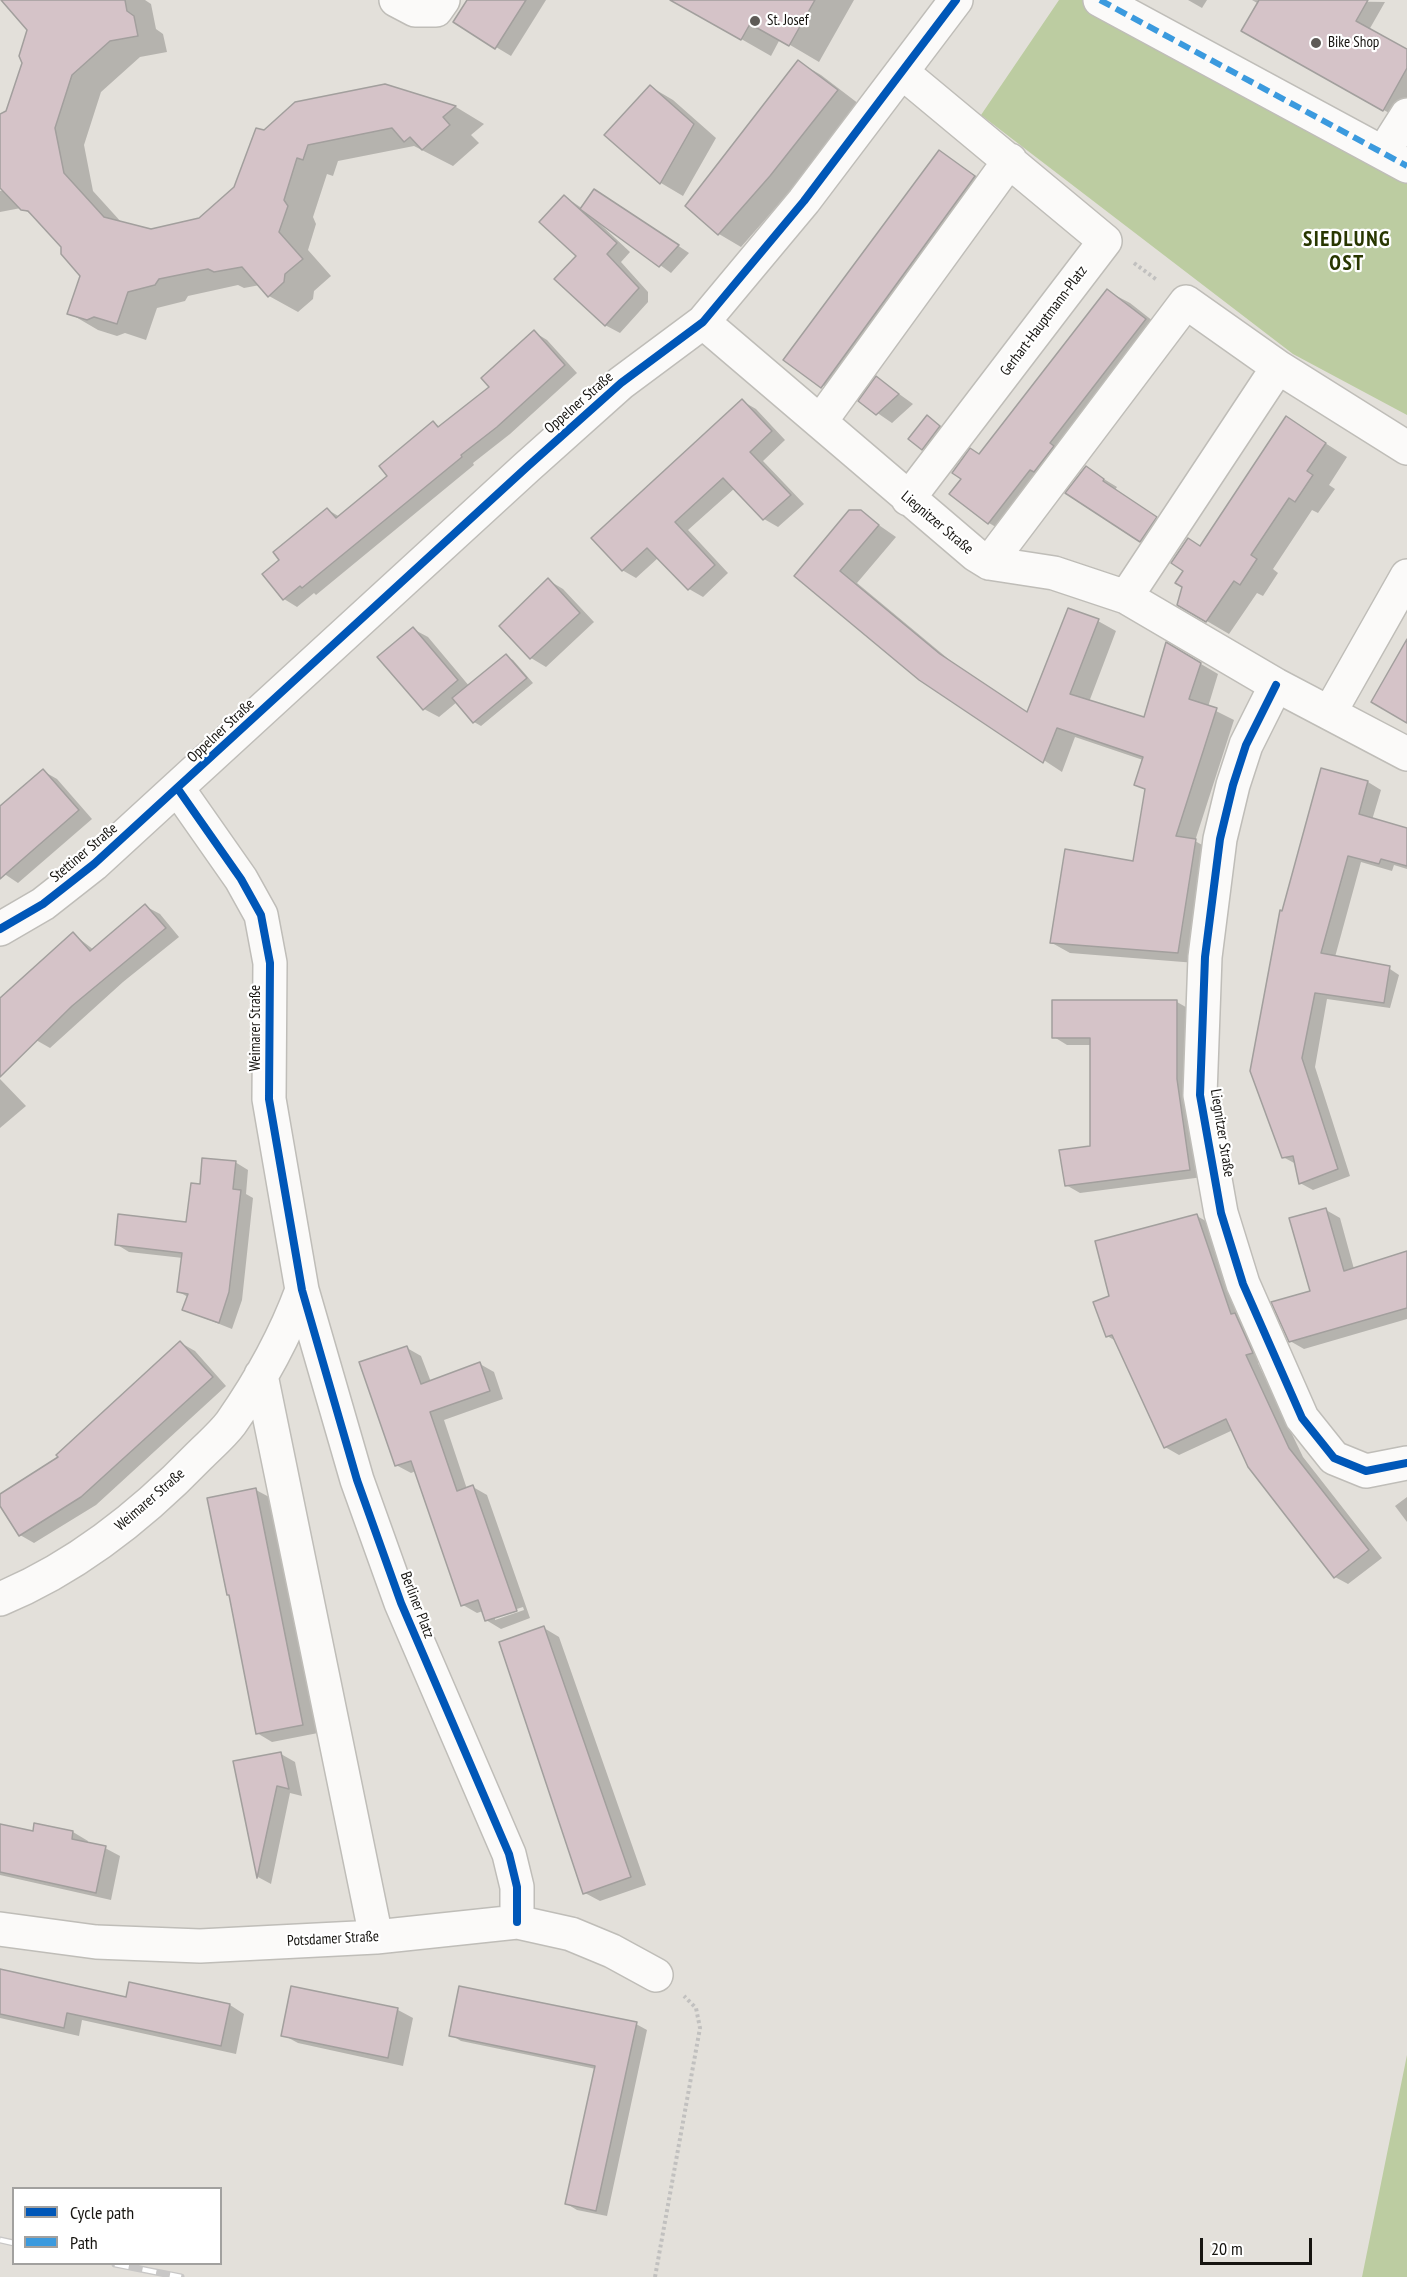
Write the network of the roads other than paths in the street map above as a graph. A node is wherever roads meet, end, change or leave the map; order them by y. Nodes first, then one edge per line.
1 (396, 0) edge
2 (443, 0) edge
3 (956, 0) edge
4 (1100, 0) edge
5 (903, 73) junction
6 (1407, 115) edge
7 (1010, 160) junction
8 (1395, 160) edge
9 (703, 322) junction
10 (1278, 367) junction
11 (820, 422) junction
12 (1407, 448) edge
13 (908, 499) junction
14 (988, 563) junction
15 (1407, 576) edge
16 (1126, 597) junction
17 (1276, 685) junction
18 (1330, 712) junction
19 (1407, 754) edge
20 (178, 789) junction
21 (0, 928) edge
22 (302, 1290) junction
23 (261, 1375) junction
24 (1407, 1463) edge
25 (0, 1599) edge
26 (517, 1922) junction
27 (0, 1929) edge
28 (376, 1936) junction
29 (656, 1975) road end

1 - 2 street
3 - 5 street, Oppelner Straße
4 - 8 street
5 - 7 street
5 - 9 street, Oppelner Straße
6 - 8 street
7 - 11 street
7 - 13 street, Gerhart-Hauptmann-Platz
9 - 11 street, Liegnitzer Straße
9 - 20 street, Oppelner Straße
10 - 12 street
10 - 14 street
10 - 16 street
11 - 13 street, Liegnitzer Straße
13 - 14 street, Liegnitzer Straße
14 - 16 street, Liegnitzer Straße
15 - 18 street
16 - 17 street, Liegnitzer Straße
17 - 18 street, Liegnitzer Straße
17 - 24 street, Liegnitzer Straße
18 - 19 street, Liegnitzer Straße
20 - 21 street, Stettiner Straße
20 - 22 street, Weimarer Straße
22 - 23 street, Weimarer Straße
22 - 26 street, Berliner Platz
23 - 25 street, Weimarer Straße
23 - 28 street
26 - 28 street, Potsdamer Straße
26 - 29 street, Potsdamer Straße
27 - 28 street, Potsdamer Straße

